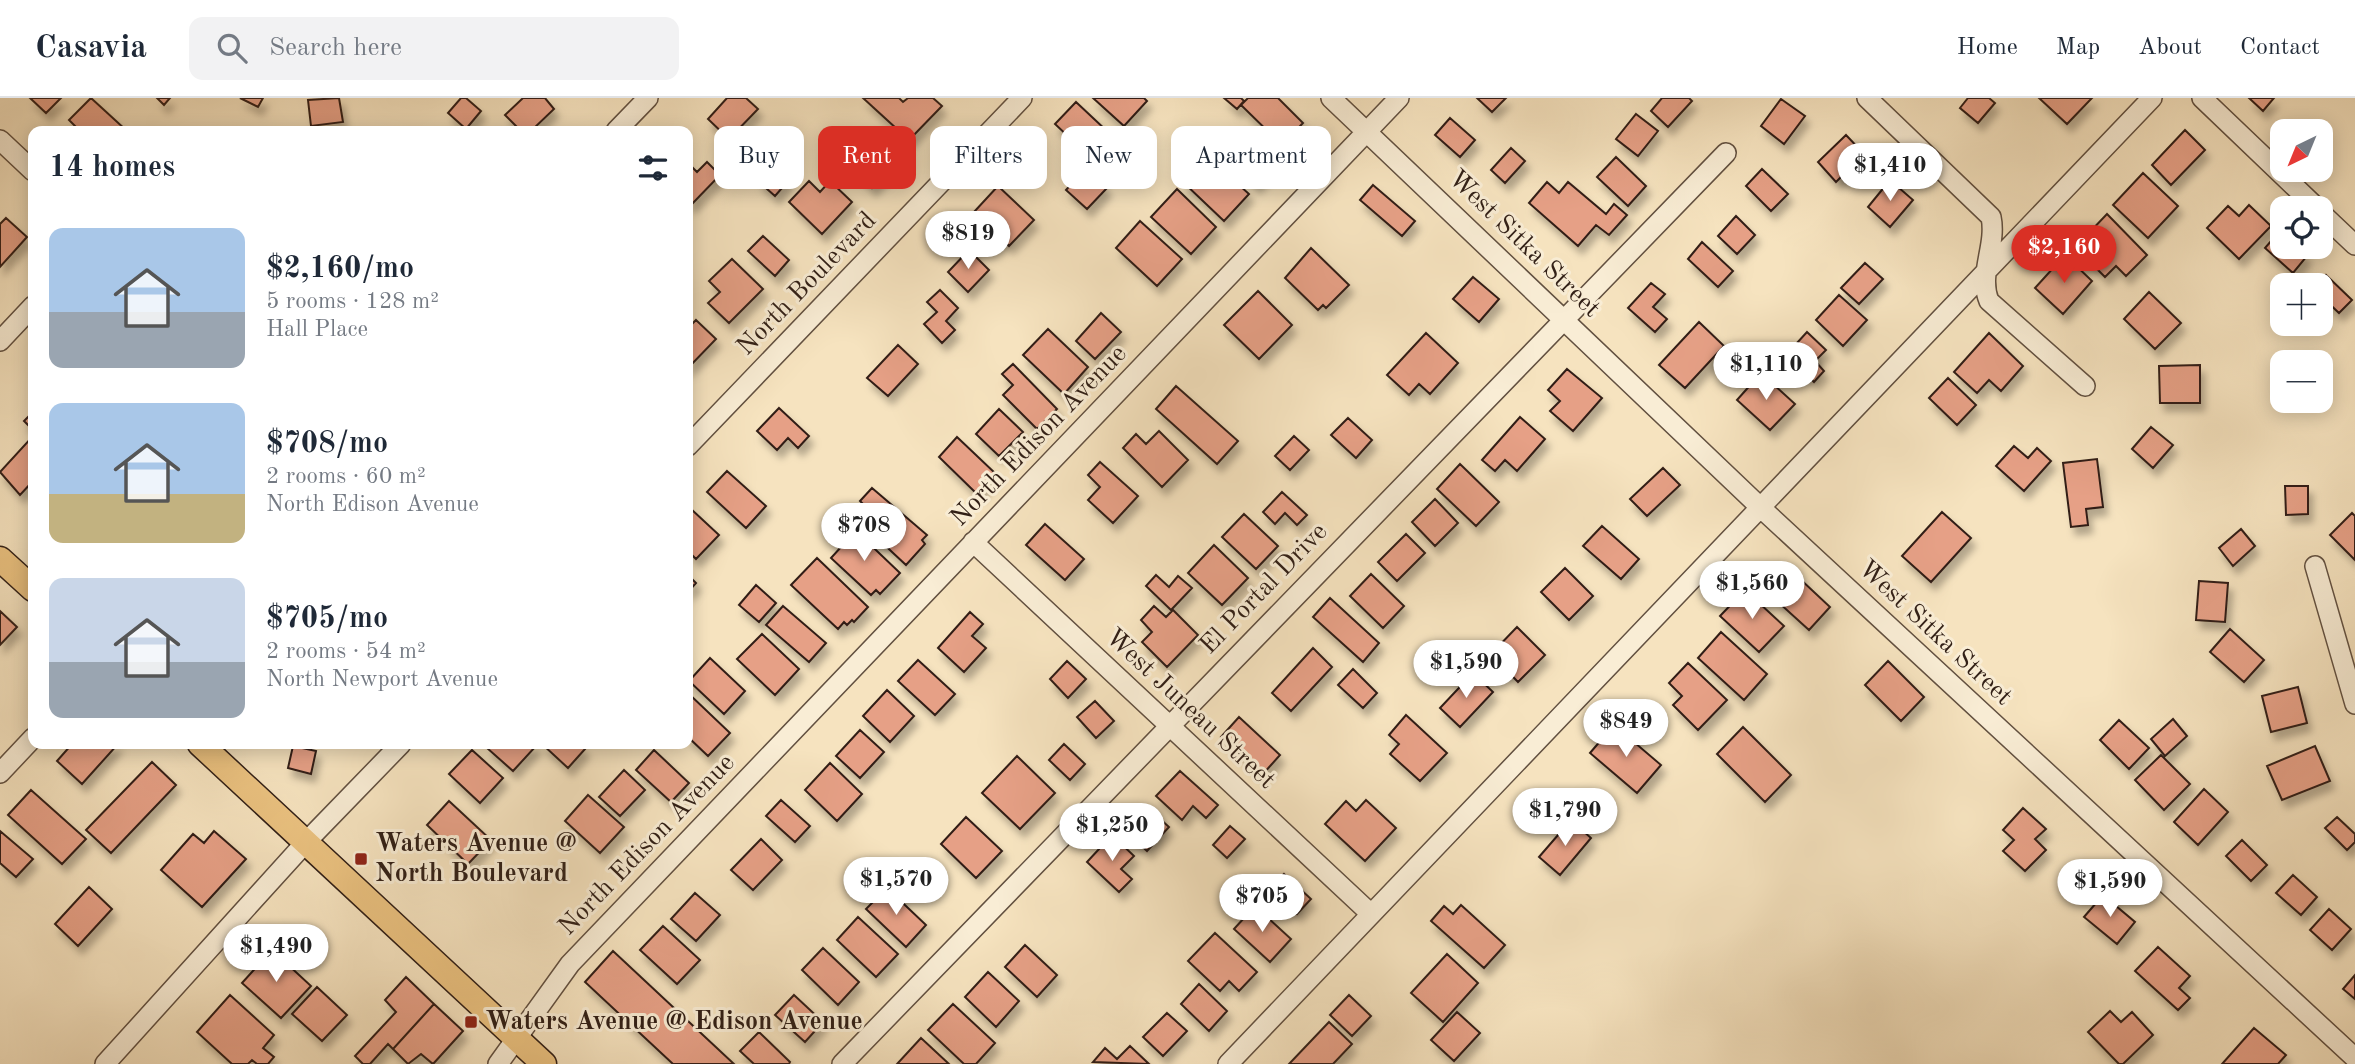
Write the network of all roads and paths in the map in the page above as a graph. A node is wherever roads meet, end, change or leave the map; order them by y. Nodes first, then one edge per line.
1 (648, 98) edge
2 (1022, 98) edge
3 (1331, 98) edge
4 (1399, 98) edge
5 (1867, 98) edge
6 (2152, 98) edge
7 (2202, 98) edge
8 (621, 126) edge
9 (1367, 131) junction
10 (0, 140) edge
11 (1726, 153) dead end
12 (28, 166) edge
13 (2304, 196) edge
14 (2333, 224) edge
15 (2355, 245) edge
16 (1986, 273) junction
17 (28, 311) edge
18 (1563, 317) junction
19 (0, 341) edge
20 (2085, 386) dead end
21 (693, 441) edge
22 (1760, 507) junction
23 (973, 542) junction
24 (0, 559) edge
25 (2315, 566) dead end
26 (28, 584) edge
27 (2355, 704) edge
28 (1168, 725) junction
29 (28, 743) edge
30 (205, 749) edge
31 (396, 749) edge
32 (0, 773) edge
33 (306, 842) junction
34 (1371, 914) junction
35 (514, 1038) junction
36 (2355, 1058) edge
37 (105, 1064) edge
38 (498, 1064) edge
39 (544, 1064) edge
40 (842, 1064) edge
41 (1228, 1064) edge

1 - 8 street
2 - 21 street, North Boulevard
3 - 9 street, West Sitka Street
4 - 9 street, North Edison Avenue
5 - 16 street
6 - 16 street
7 - 13 street
9 - 18 street, West Sitka Street
9 - 23 street, North Edison Avenue
10 - 12 street
11 - 18 street, El Portal Drive
14 - 15 street
16 - 20 street
16 - 22 street
17 - 19 street
18 - 22 street, West Sitka Street
18 - 28 street, El Portal Drive
22 - 34 street
22 - 36 street, West Sitka Street
23 - 28 street, West Juneau Street
23 - 35 street, North Edison Avenue
24 - 26 main road
25 - 27 street
28 - 34 street, West Juneau Street
28 - 40 street, El Portal Drive
29 - 32 street
30 - 33 main road
31 - 33 street
33 - 35 main road
33 - 37 street
34 - 41 street
35 - 38 street, North Edison Avenue
35 - 39 main road

